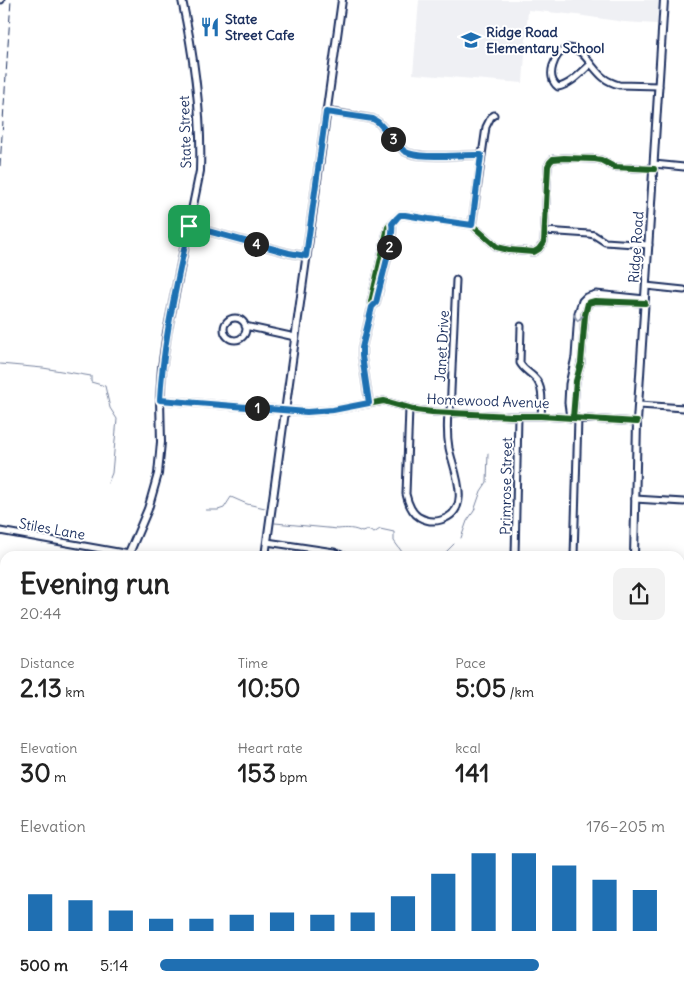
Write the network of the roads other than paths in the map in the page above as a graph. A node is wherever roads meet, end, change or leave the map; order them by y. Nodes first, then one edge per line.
1 (182, 0) edge
2 (342, 0) edge
3 (664, 0) edge
4 (591, 64) junction
5 (659, 86) junction
6 (326, 112) junction
7 (494, 115) dead end
8 (481, 155) junction
9 (654, 167) junction
10 (684, 168) edge
11 (472, 225) junction
12 (189, 226) junction
13 (545, 231) junction
14 (649, 245) junction
15 (306, 256) junction
16 (456, 280) dead end
17 (646, 286) junction
18 (684, 290) edge
19 (645, 301) junction
20 (246, 326) junction
21 (520, 326) dead end
22 (295, 337) junction
23 (160, 400) junction
24 (369, 403) junction
25 (638, 406) junction
26 (409, 408) junction
27 (684, 408) edge
28 (284, 411) junction
29 (449, 413) junction
30 (518, 416) junction
31 (541, 416) junction
32 (574, 418) junction
33 (638, 422) junction
34 (636, 499) junction
35 (684, 502) edge
36 (0, 531) edge
37 (267, 542) junction
38 (105, 551) edge
39 (133, 551) edge
40 (266, 551) edge
41 (327, 551) edge
42 (515, 551) edge
43 (574, 551) edge
44 (634, 551) edge

1 - 12 main road, State Street
2 - 6 main road
3 - 5 main road, Ridge Road
4 - 4 street
4 - 5 street
5 - 9 main road, Ridge Road
6 - 8 street
6 - 15 main road
7 - 8 street
8 - 11 street
9 - 10 street
9 - 13 street
9 - 14 main road, Ridge Road
11 - 13 street
11 - 24 street
12 - 15 street
12 - 23 main road, State Street
13 - 14 street
14 - 17 main road, Ridge Road
15 - 22 main road
16 - 29 street, Janet Drive
17 - 18 street
17 - 19 main road, Ridge Road
19 - 25 main road, Ridge Road
19 - 32 street
20 - 20 street
20 - 22 street
21 - 31 street
22 - 28 main road
23 - 28 street, Homewood Avenue
23 - 39 main road, State Street
24 - 26 street, Homewood Avenue
24 - 28 street, Homewood Avenue
25 - 27 street
25 - 33 main road, Ridge Road
26 - 29 street, Homewood Avenue
26 - 29 street, Janet Drive
28 - 37 main road
29 - 30 street, Homewood Avenue
30 - 31 street, Homewood Avenue
30 - 42 street, Primrose Street
31 - 32 street, Homewood Avenue
32 - 33 street, Homewood Avenue
32 - 43 street
33 - 34 main road, Ridge Road
34 - 35 street
34 - 44 main road, Ridge Road
36 - 38 street, Stiles Lane
37 - 40 main road
37 - 41 street

